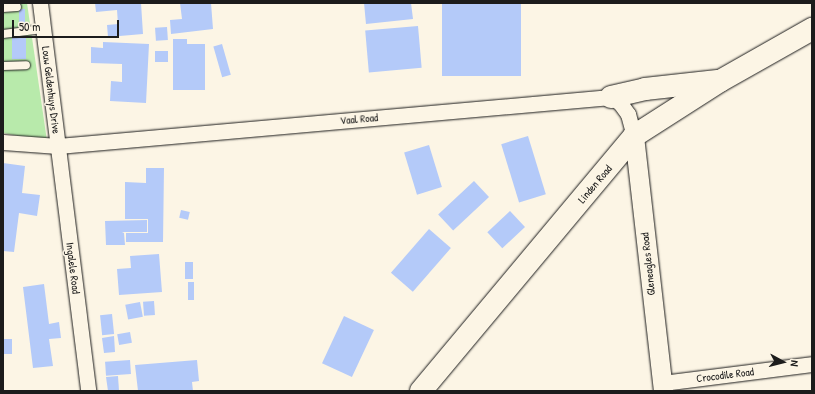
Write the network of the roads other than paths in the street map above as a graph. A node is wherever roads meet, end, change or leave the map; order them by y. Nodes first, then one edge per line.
1 (40, 3) edge
2 (17, 7) dead end
3 (3, 8) edge
4 (43, 29) junction
5 (812, 29) edge
6 (3, 34) edge
7 (26, 65) dead end
8 (3, 66) edge
9 (720, 81) junction
10 (611, 97) junction
11 (634, 136) junction
12 (3, 142) edge
13 (58, 146) junction
14 (812, 364) edge
15 (662, 387) edge
16 (88, 391) edge
17 (421, 391) edge

1 - 4 street, Louw Geldenhuys Drive
2 - 3 lane
4 - 6 lane
4 - 13 street, Louw Geldenhuys Drive
5 - 9 main road, Linden Road
7 - 8 lane
9 - 10 main road
9 - 11 main road, Linden Road
10 - 11 street
10 - 13 street, Vaal Road
11 - 15 street, Gleneagles Road
11 - 17 main road, Linden Road
12 - 13 street, Louw Geldenhuys Drive
13 - 16 street, Ingalele Road
14 - 15 street, Crocodile Road

